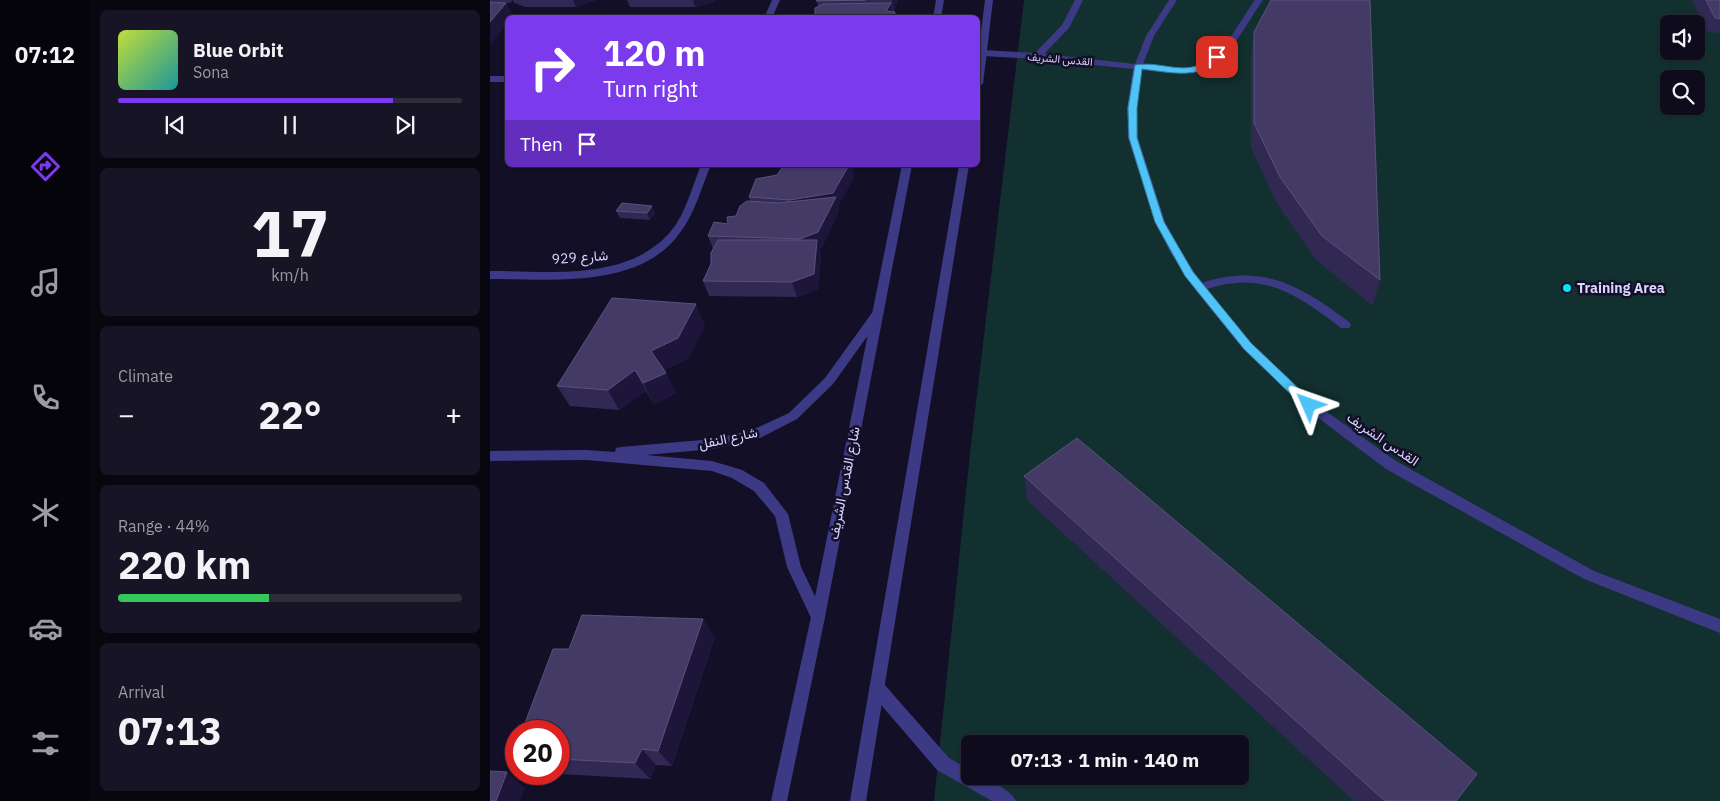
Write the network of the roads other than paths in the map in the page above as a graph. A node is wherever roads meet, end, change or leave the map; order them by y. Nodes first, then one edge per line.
1 (776, 0) edge
2 (940, 0) edge
3 (989, 0) edge
4 (1079, 0) edge
5 (1173, 0) edge
6 (1259, 0) edge
7 (769, 15) edge
8 (938, 15) edge
9 (983, 53) junction
10 (1037, 56) junction
11 (1138, 66) junction
12 (980, 72) edge
13 (490, 79) edge
14 (505, 80) edge
15 (705, 167) edge
16 (907, 167) edge
17 (964, 167) edge
18 (490, 274) edge
19 (1200, 288) junction
20 (878, 312) junction
21 (1345, 325) dead end
22 (586, 455) junction
23 (490, 456) edge
24 (818, 617) junction
25 (1720, 626) edge
26 (877, 688) junction
27 (780, 801) edge
28 (858, 801) edge
29 (1008, 801) edge

1 - 7 street
2 - 8 street
3 - 9 street
4 - 10 street
5 - 11 street, القدس الشريف
6 - 11 street
9 - 10 street, القدس الشريف
9 - 12 street
10 - 11 street, القدس الشريف
11 - 19 street, القدس الشريف
13 - 14 street
15 - 18 street, شارع 929
16 - 20 street, شارع القدس الشريف
17 - 26 street
19 - 21 street
19 - 25 street, القدس الشريف
20 - 22 street, شارع النفل
20 - 24 street, شارع القدس الشريف
22 - 23 street, شارع النفل
22 - 24 street, شارع النفل
24 - 27 street, شارع القدس الشريف
26 - 28 street
26 - 29 street

